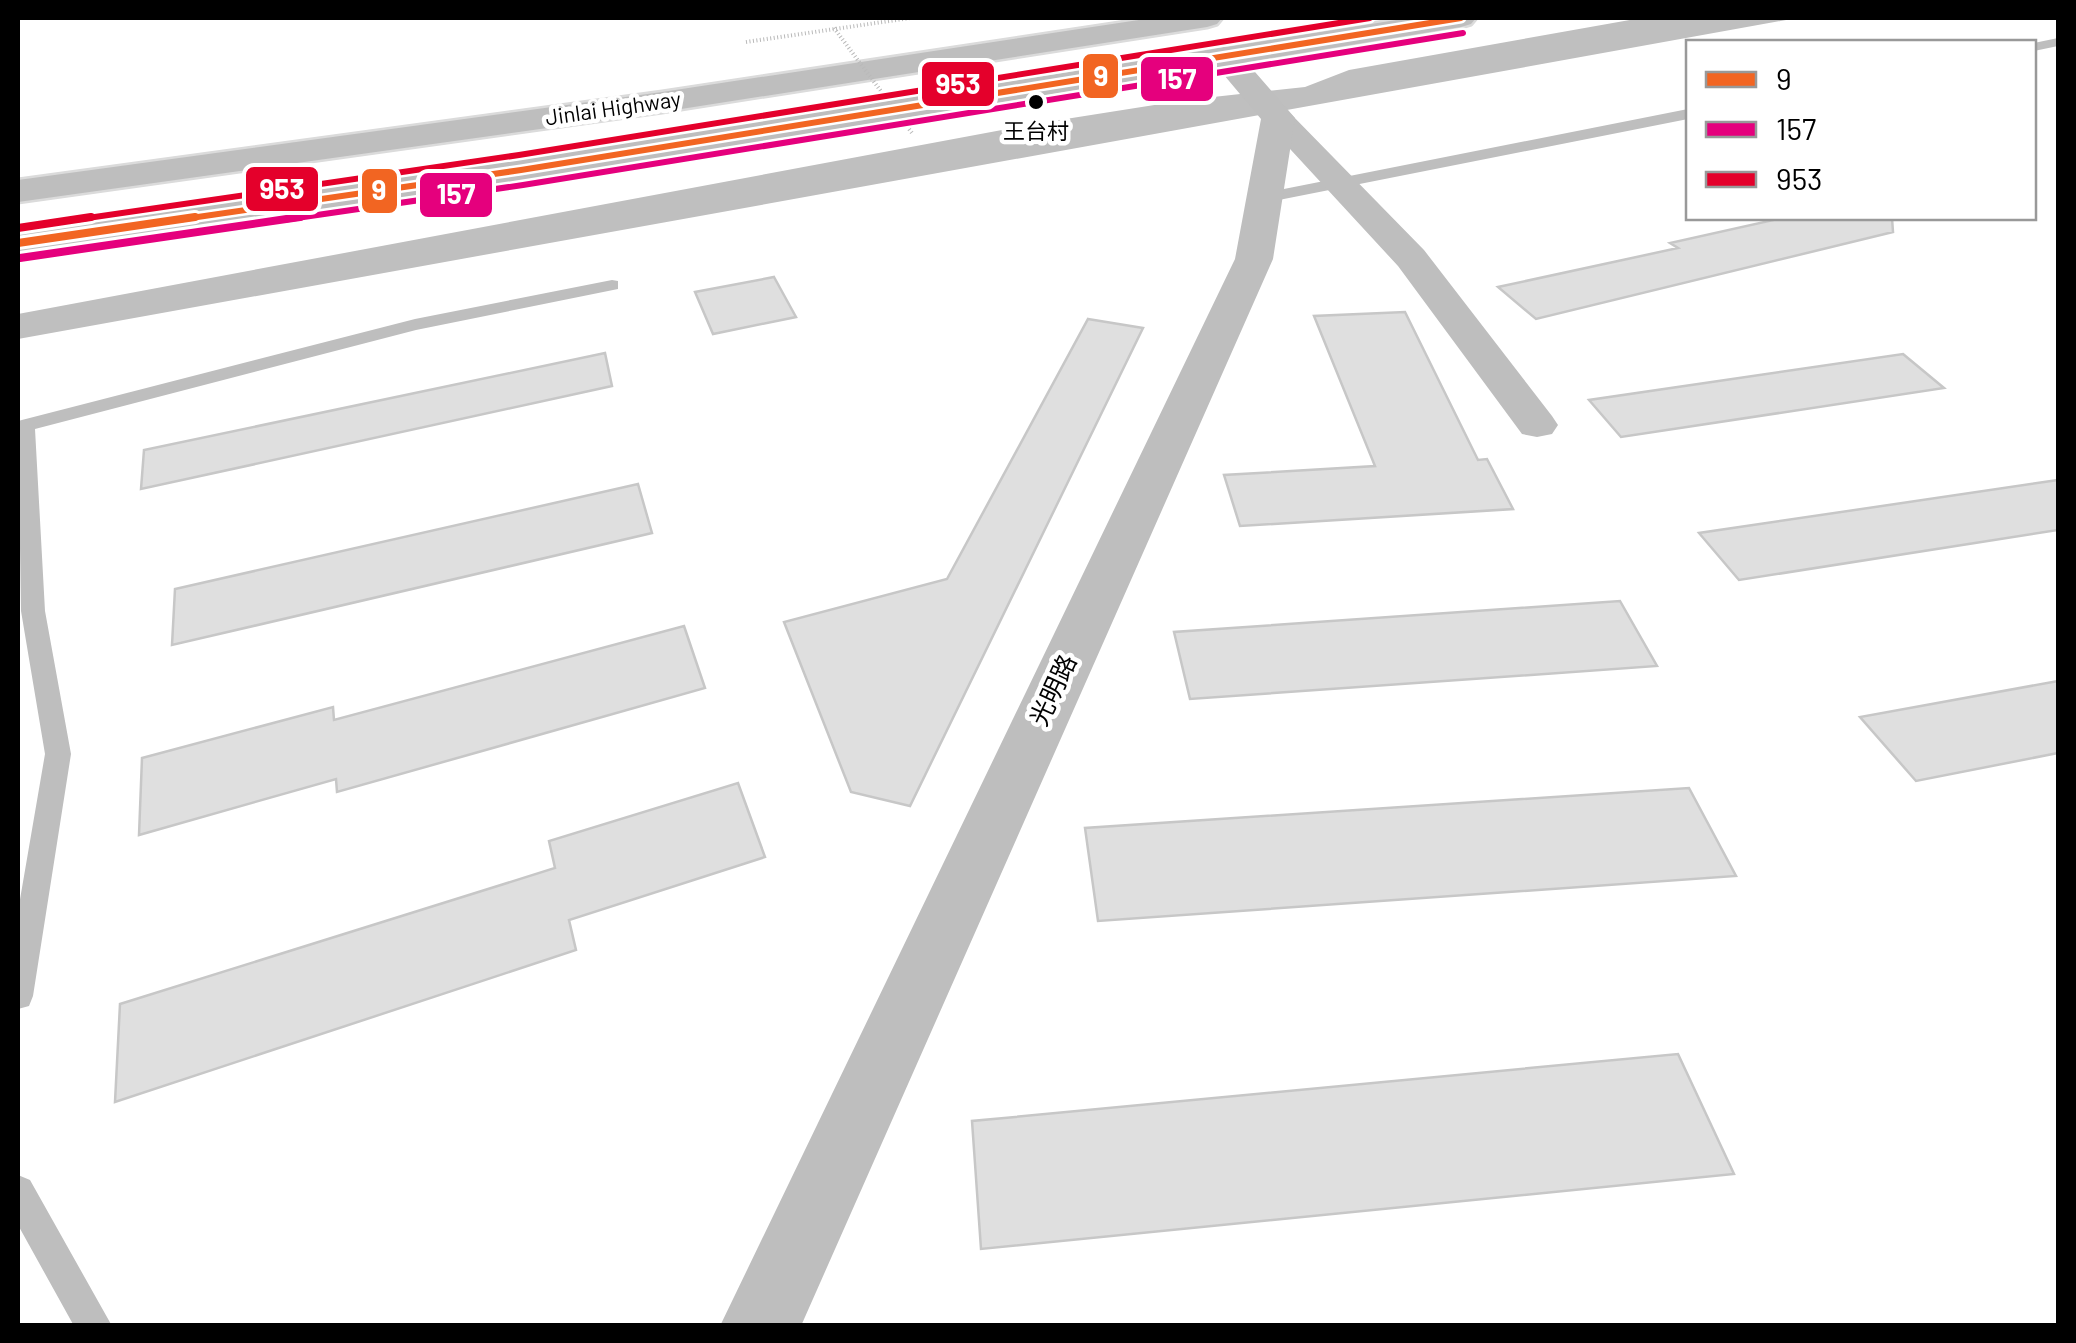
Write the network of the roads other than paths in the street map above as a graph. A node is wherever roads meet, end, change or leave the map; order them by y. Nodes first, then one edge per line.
1 (1207, 18) edge
2 (1461, 18) edge
3 (1170, 21) edge
4 (1224, 56) junction
5 (1262, 101) junction
6 (1686, 114) edge
7 (1339, 183) junction
8 (18, 191) edge
9 (1264, 198) junction
10 (18, 242) edge
11 (612, 285) dead end
12 (1538, 425) dead end
13 (20, 427) edge
14 (18, 996) edge
15 (18, 1192) edge
16 (94, 1326) edge
17 (760, 1326) edge

1 - 3 main road, Jinlai Highway
2 - 4 main road, Jinlai Highway
3 - 8 main road, Jinlai Highway
4 - 5 main road
4 - 10 main road, Jinlai Highway
5 - 7 street
5 - 9 main road, 光明路
6 - 7 lane
7 - 9 lane
7 - 12 street
9 - 17 main road, 光明路
11 - 13 lane
13 - 14 lane
15 - 16 lane

